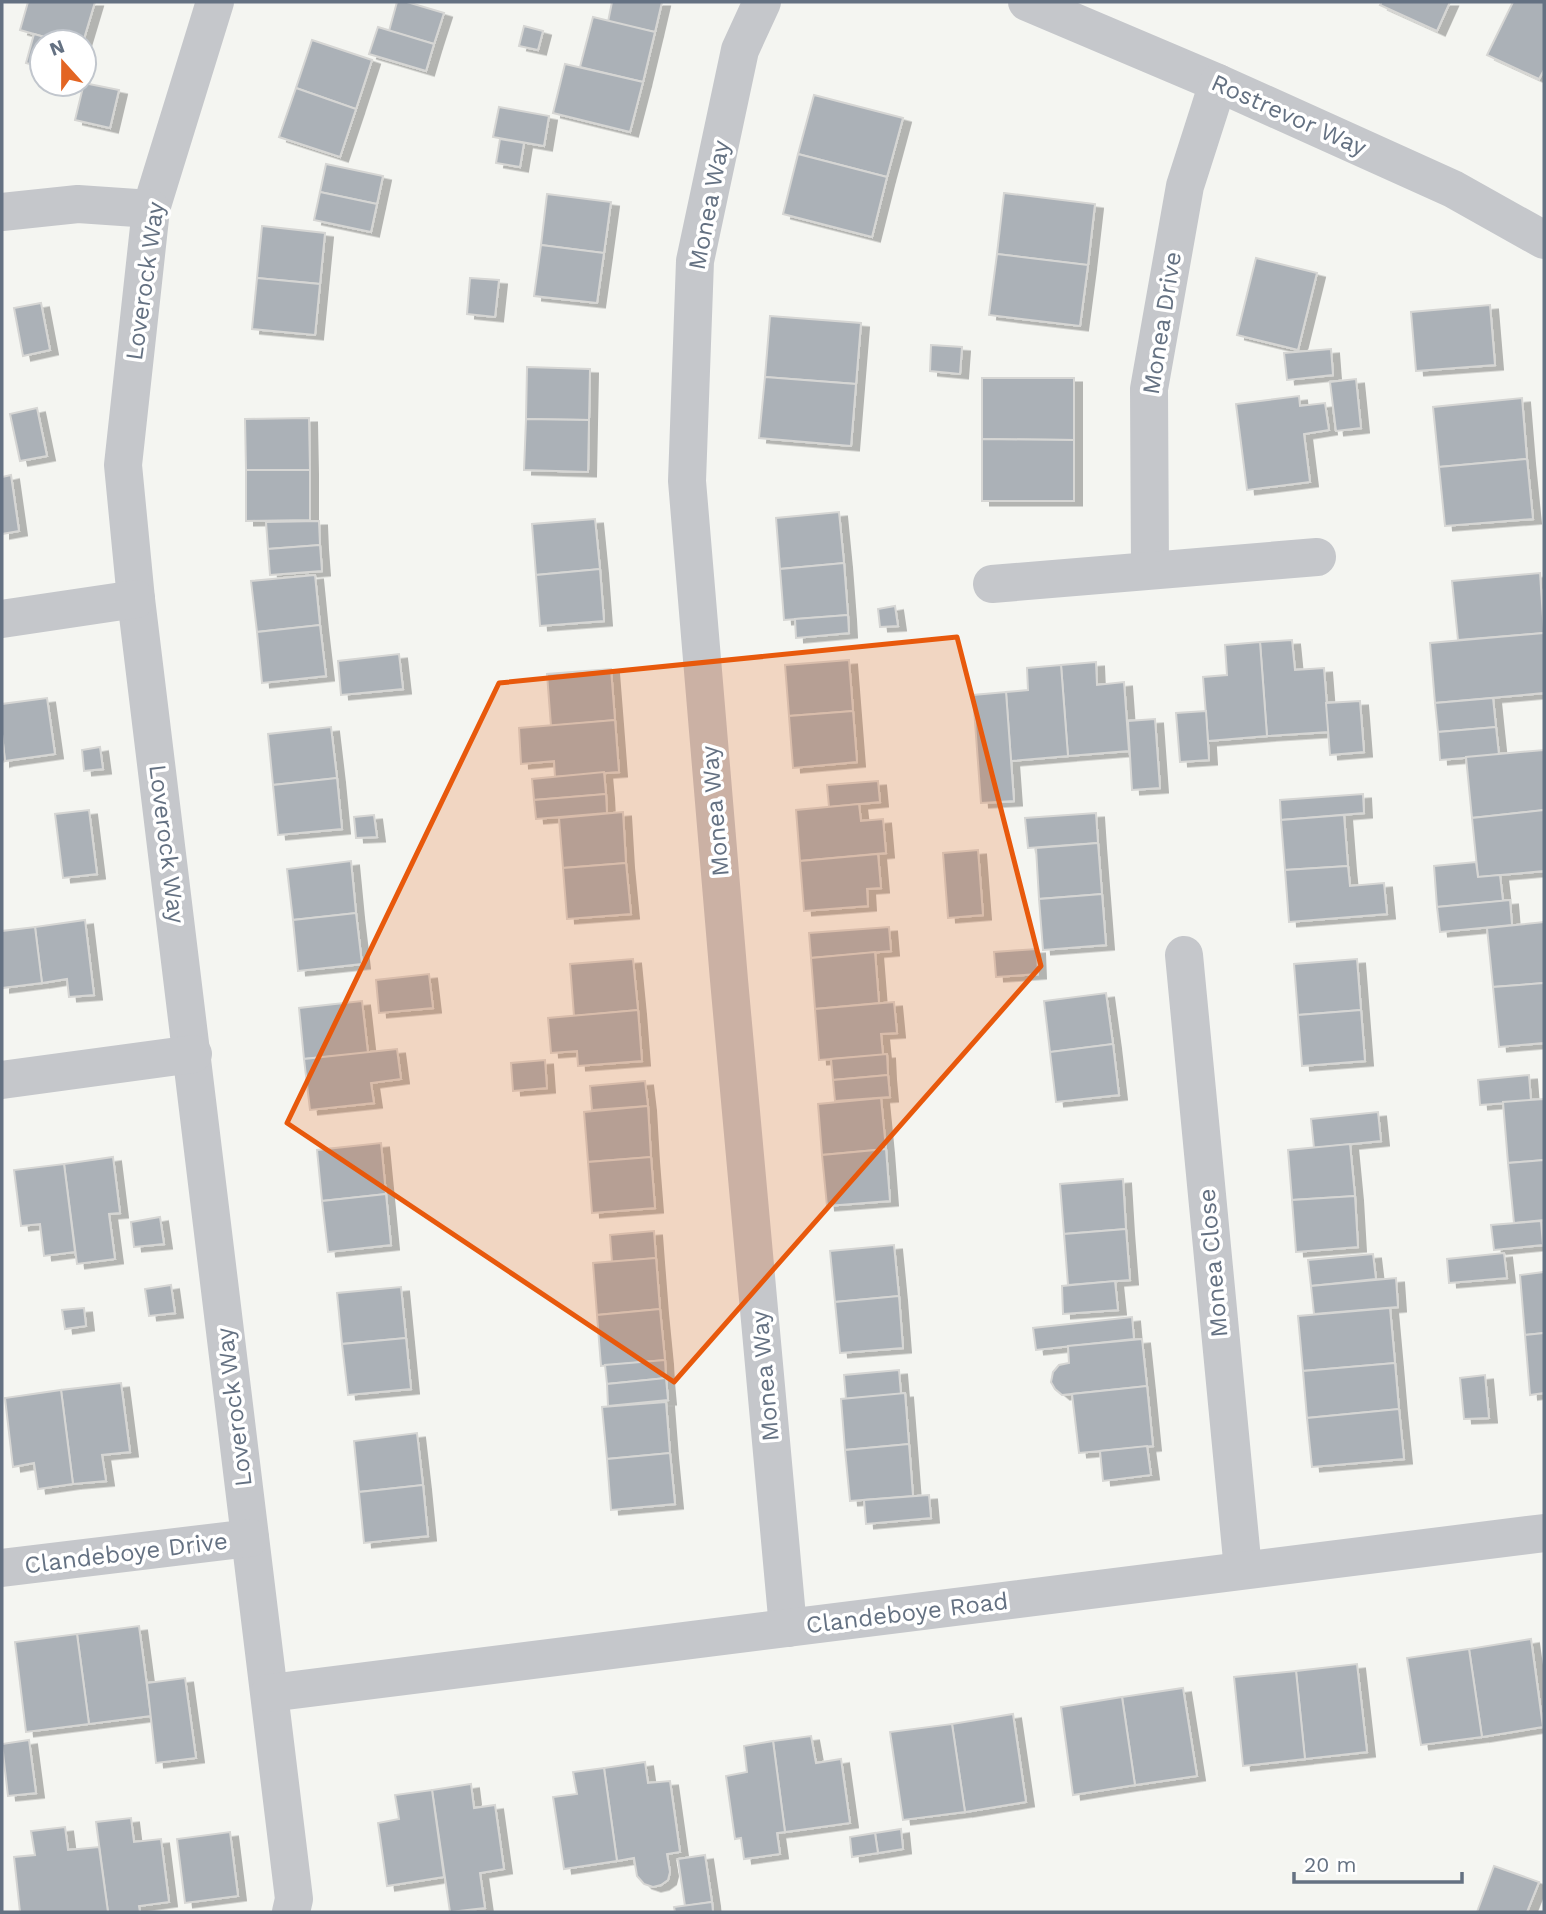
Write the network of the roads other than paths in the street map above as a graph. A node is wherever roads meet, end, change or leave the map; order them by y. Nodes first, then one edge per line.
1 (215, 2) edge
2 (762, 2) edge
3 (1027, 2) edge
4 (1218, 83) junction
5 (151, 209) junction
6 (2, 212) edge
7 (1544, 240) edge
8 (1317, 557) dead end
9 (1150, 570) junction
10 (992, 584) dead end
11 (136, 599) junction
12 (2, 619) edge
13 (1184, 955) dead end
14 (193, 1054) junction
15 (2, 1080) edge
16 (1544, 1533) edge
17 (250, 1538) junction
18 (2, 1568) edge
19 (1243, 1570) junction
20 (788, 1628) junction
21 (270, 1693) junction
22 (291, 1912) edge

1 - 5 street, Loverock Way
2 - 20 street, Monea Way
3 - 4 street, Rostrevor Way
4 - 7 street, Rostrevor Way
4 - 9 street, Monea Drive
5 - 6 street
5 - 11 street, Loverock Way
8 - 9 street
9 - 10 street
11 - 12 street
11 - 14 street, Loverock Way
13 - 19 street, Monea Close
14 - 15 street
14 - 17 street, Loverock Way
16 - 19 street, Clandeboye Road
17 - 18 street, Clandeboye Drive
17 - 21 street, Loverock Way
19 - 20 street, Clandeboye Road
20 - 21 street, Clandeboye Road
21 - 22 street, Loverock Way

